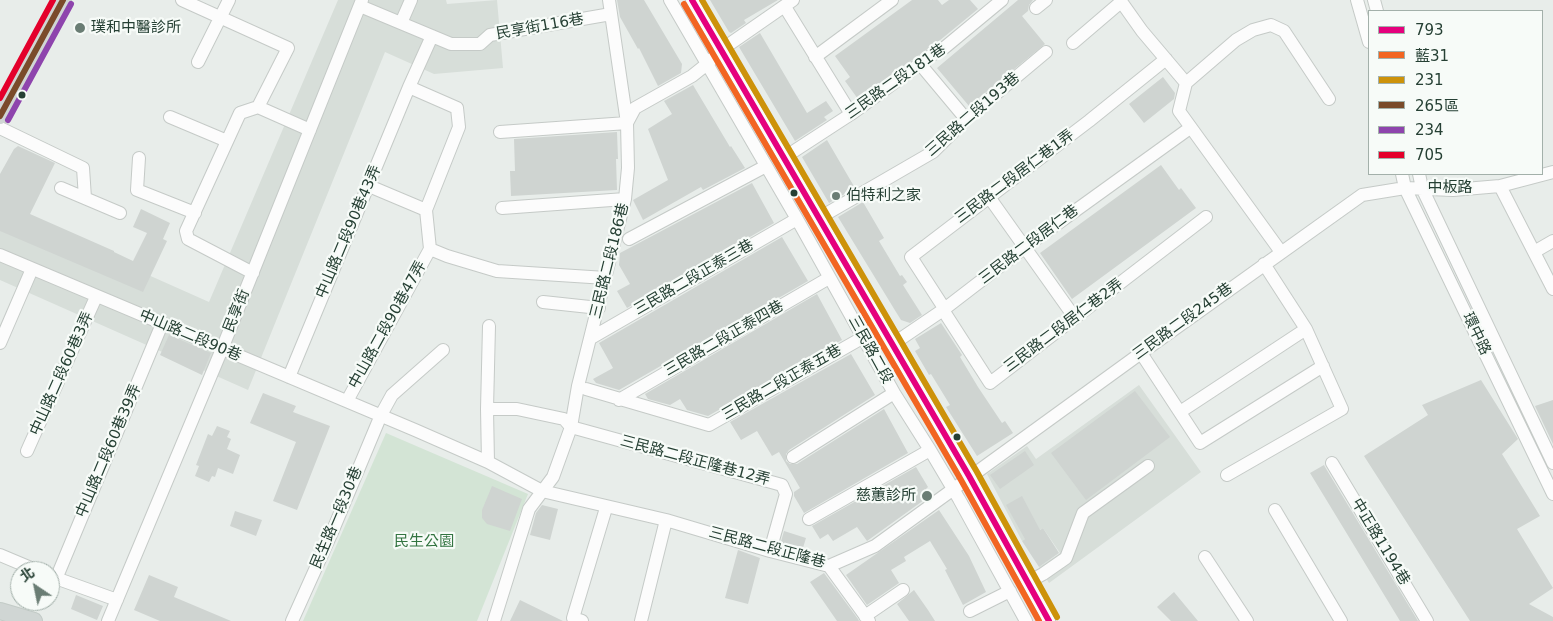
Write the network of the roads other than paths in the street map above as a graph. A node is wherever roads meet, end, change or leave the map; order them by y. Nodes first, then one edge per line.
1 (63, 0) edge
2 (182, 0) edge
3 (229, 0) edge
4 (411, 0) edge
5 (609, 0) edge
6 (670, 0) edge
7 (692, 0) edge
8 (892, 0) edge
9 (1002, 0) edge
10 (1357, 0) edge
11 (1120, 1) edge
12 (361, 3) edge
13 (789, 4) edge
14 (611, 14) junction
15 (220, 19) junction
16 (401, 23) junction
17 (432, 36) junction
18 (1368, 38) edge
19 (1073, 42) dead end
20 (721, 50) junction
21 (1046, 52) dead end
22 (815, 57) junction
23 (1166, 59) junction
24 (198, 62) dead end
25 (707, 64) junction
26 (920, 64) junction
27 (1186, 83) junction
28 (409, 87) junction
29 (1329, 99) dead end
30 (258, 106) junction
31 (851, 114) junction
32 (0, 116) edge
33 (170, 117) dead end
34 (966, 119) junction
35 (627, 123) junction
36 (0, 128) edge
37 (1190, 128) junction
38 (310, 130) junction
39 (500, 132) dead end
40 (227, 141) junction
41 (784, 157) junction
42 (139, 158) dead end
43 (766, 166) junction
44 (1402, 175) edge
45 (1419, 175) edge
46 (1542, 175) edge
47 (368, 186) junction
48 (1500, 186) junction
49 (62, 188) dead end
50 (1405, 188) junction
51 (1422, 188) junction
52 (989, 197) junction
53 (85, 198) junction
54 (625, 199) junction
55 (502, 208) dead end
56 (426, 210) junction
57 (120, 213) dead end
58 (195, 213) junction
59 (1206, 216) dead end
60 (819, 218) junction
61 (798, 219) junction
62 (629, 239) dead end
63 (1553, 241) edge
64 (1025, 247) junction
65 (430, 249) junction
66 (1281, 252) junction
67 (1534, 252) junction
68 (0, 255) edge
69 (1264, 264) junction
70 (32, 270) junction
71 (253, 273) junction
72 (606, 278) junction
73 (829, 278) junction
74 (1553, 289) edge
75 (96, 296) junction
76 (543, 302) dead end
77 (599, 308) junction
78 (944, 309) junction
79 (1074, 318) junction
80 (162, 324) junction
81 (489, 326) dead end
82 (1306, 329) junction
83 (591, 338) junction
84 (862, 338) junction
85 (0, 343) edge
86 (893, 344) junction
87 (222, 349) junction
88 (443, 350) dead end
89 (1140, 353) junction
90 (1323, 366) junction
91 (289, 377) junction
92 (586, 389) dead end
93 (894, 393) junction
94 (619, 400) junction
95 (347, 401) junction
96 (487, 409) junction
97 (1180, 412) junction
98 (381, 415) junction
99 (571, 428) junction
100 (930, 450) junction
101 (27, 451) dead end
102 (793, 457) dead end
103 (488, 462) junction
104 (1332, 463) dead end
105 (1553, 463) edge
106 (1148, 466) dead end
107 (1227, 475) dead end
108 (969, 476) junction
109 (953, 488) junction
110 (542, 491) junction
111 (1553, 494) edge
112 (606, 508) junction
113 (1275, 510) dead end
114 (809, 519) dead end
115 (666, 520) junction
116 (770, 551) junction
117 (0, 555) edge
118 (1205, 557) dead end
119 (14, 561) edge
120 (60, 561) edge
121 (829, 566) junction
122 (60, 580) edge
123 (1028, 582) junction
124 (903, 590) dead end
125 (1010, 592) junction
126 (117, 600) junction
127 (0, 611) edge
128 (970, 612) dead end
129 (867, 618) edge
130 (34, 621) edge
131 (108, 621) edge
132 (292, 621) edge
133 (494, 621) edge
134 (582, 621) edge
135 (641, 621) edge
136 (1026, 621) edge
137 (1049, 621) edge
138 (1247, 621) edge
139 (1341, 621) edge
140 (1427, 621) edge

1 - 32 main road
2 - 15 street
3 - 15 street
4 - 16 street
5 - 14 street, 三民路二段186巷
6 - 25 street, 三民路二段
7 - 20 street, 三民路二段
8 - 22 street
9 - 26 street, 三民路二段181巷
10 - 18 street
11 - 19 street
11 - 23 street
12 - 16 street, 民享街116巷
12 - 38 street, 民享街
13 - 20 street
13 - 22 street
14 - 17 street, 民享街116巷
14 - 35 street, 三民路二段186巷
15 - 24 street
15 - 30 street
16 - 17 street, 民享街116巷
17 - 28 street, 中山路二段90巷43弄
20 - 25 street
20 - 41 street, 三民路二段
21 - 34 street, 三民路二段193巷
22 - 31 street
23 - 27 street
23 - 52 street, 三民路二段居仁巷1弄
25 - 35 street
25 - 43 street, 三民路二段
26 - 31 street, 三民路二段181巷
26 - 34 street
27 - 29 street
27 - 37 street
28 - 47 street, 中山路二段90巷43弄
28 - 56 street
30 - 38 street
30 - 40 street
31 - 41 street, 三民路二段181巷
33 - 40 street
34 - 60 street, 三民路二段193巷
35 - 39 street
35 - 54 street, 三民路二段186巷
36 - 53 street
37 - 64 street, 三民路二段居仁巷
37 - 66 street
38 - 71 street, 民享街
40 - 58 street
41 - 60 street, 三民路二段
42 - 58 street
43 - 61 street, 三民路二段
43 - 62 street
44 - 50 street, 環中路
45 - 51 street, 環中路
46 - 48 street, 中板路
47 - 56 street
47 - 91 street, 中山路二段90巷43弄
48 - 51 street, 中板路
48 - 67 street
49 - 53 street
50 - 51 street, 中板路
50 - 66 street, 三民路二段245巷
50 - 111 street, 環中路
51 - 105 street, 環中路
52 - 64 street
52 - 78 street, 三民路二段居仁巷1弄
53 - 57 street
54 - 55 street
54 - 72 street, 三民路二段186巷
56 - 65 street
58 - 71 street
59 - 79 street, 三民路二段居仁巷2弄
60 - 86 street, 三民路二段
61 - 73 street, 三民路二段
61 - 83 street, 三民路二段正泰三巷
63 - 67 street
64 - 78 street, 三民路二段居仁巷
64 - 79 street
65 - 72 street
65 - 95 street, 中山路二段90巷47弄
66 - 69 street, 三民路二段245巷
67 - 74 street
68 - 70 street, 中山路二段90巷
69 - 82 street
69 - 89 street, 三民路二段245巷
70 - 75 street, 中山路二段90巷
70 - 85 street
71 - 87 street, 民享街
72 - 77 street, 三民路二段186巷
73 - 84 street, 三民路二段
73 - 94 street, 三民路二段正泰四巷
75 - 80 street, 中山路二段90巷
75 - 101 street, 中山路二段60巷3弄
76 - 77 street
77 - 83 street, 三民路二段186巷
78 - 79 street, 三民路二段居仁巷2弄
78 - 86 street, 三民路二段居仁巷
80 - 87 street, 中山路二段90巷
80 - 120 street, 中山路二段60巷39弄
81 - 96 street
82 - 90 street
82 - 97 street
83 - 99 street, 三民路二段186巷
84 - 86 street
84 - 93 street, 三民路二段
84 - 94 street, 三民路二段正泰五巷
86 - 108 street, 三民路二段
87 - 91 street, 中山路二段90巷
87 - 126 street, 民享街
88 - 98 street, 民生路一段30巷
89 - 97 street
89 - 108 street, 三民路二段245巷
90 - 97 street
90 - 107 street
91 - 95 street, 中山路二段90巷
92 - 94 street, 三民路二段正泰五巷
93 - 100 street, 三民路二段
93 - 102 street
95 - 98 street, 中山路二段90巷
96 - 99 street
96 - 103 street
98 - 103 street, 三民路二段正隆巷
98 - 132 street, 民生路一段30巷
99 - 110 street, 三民路二段186巷
99 - 116 street, 三民路二段正隆巷12弄
100 - 109 street, 三民路二段
100 - 114 street
103 - 110 street, 三民路二段正隆巷
104 - 140 street, 中正路1194巷
106 - 123 street
108 - 109 street, 三民路二段正隆巷
108 - 123 street, 三民路二段
109 - 121 street, 三民路二段正隆巷
109 - 125 street, 三民路二段
110 - 112 street, 三民路二段正隆巷
110 - 133 street
112 - 115 street, 三民路二段正隆巷
112 - 134 street
113 - 139 street
115 - 116 street, 三民路二段正隆巷
115 - 135 street
116 - 121 street, 三民路二段正隆巷
117 - 119 street
118 - 138 street
121 - 129 street
122 - 126 street
123 - 137 street, 三民路二段
124 - 129 street
125 - 128 street
125 - 136 street, 三民路二段
126 - 131 street, 民享街
127 - 130 main road

